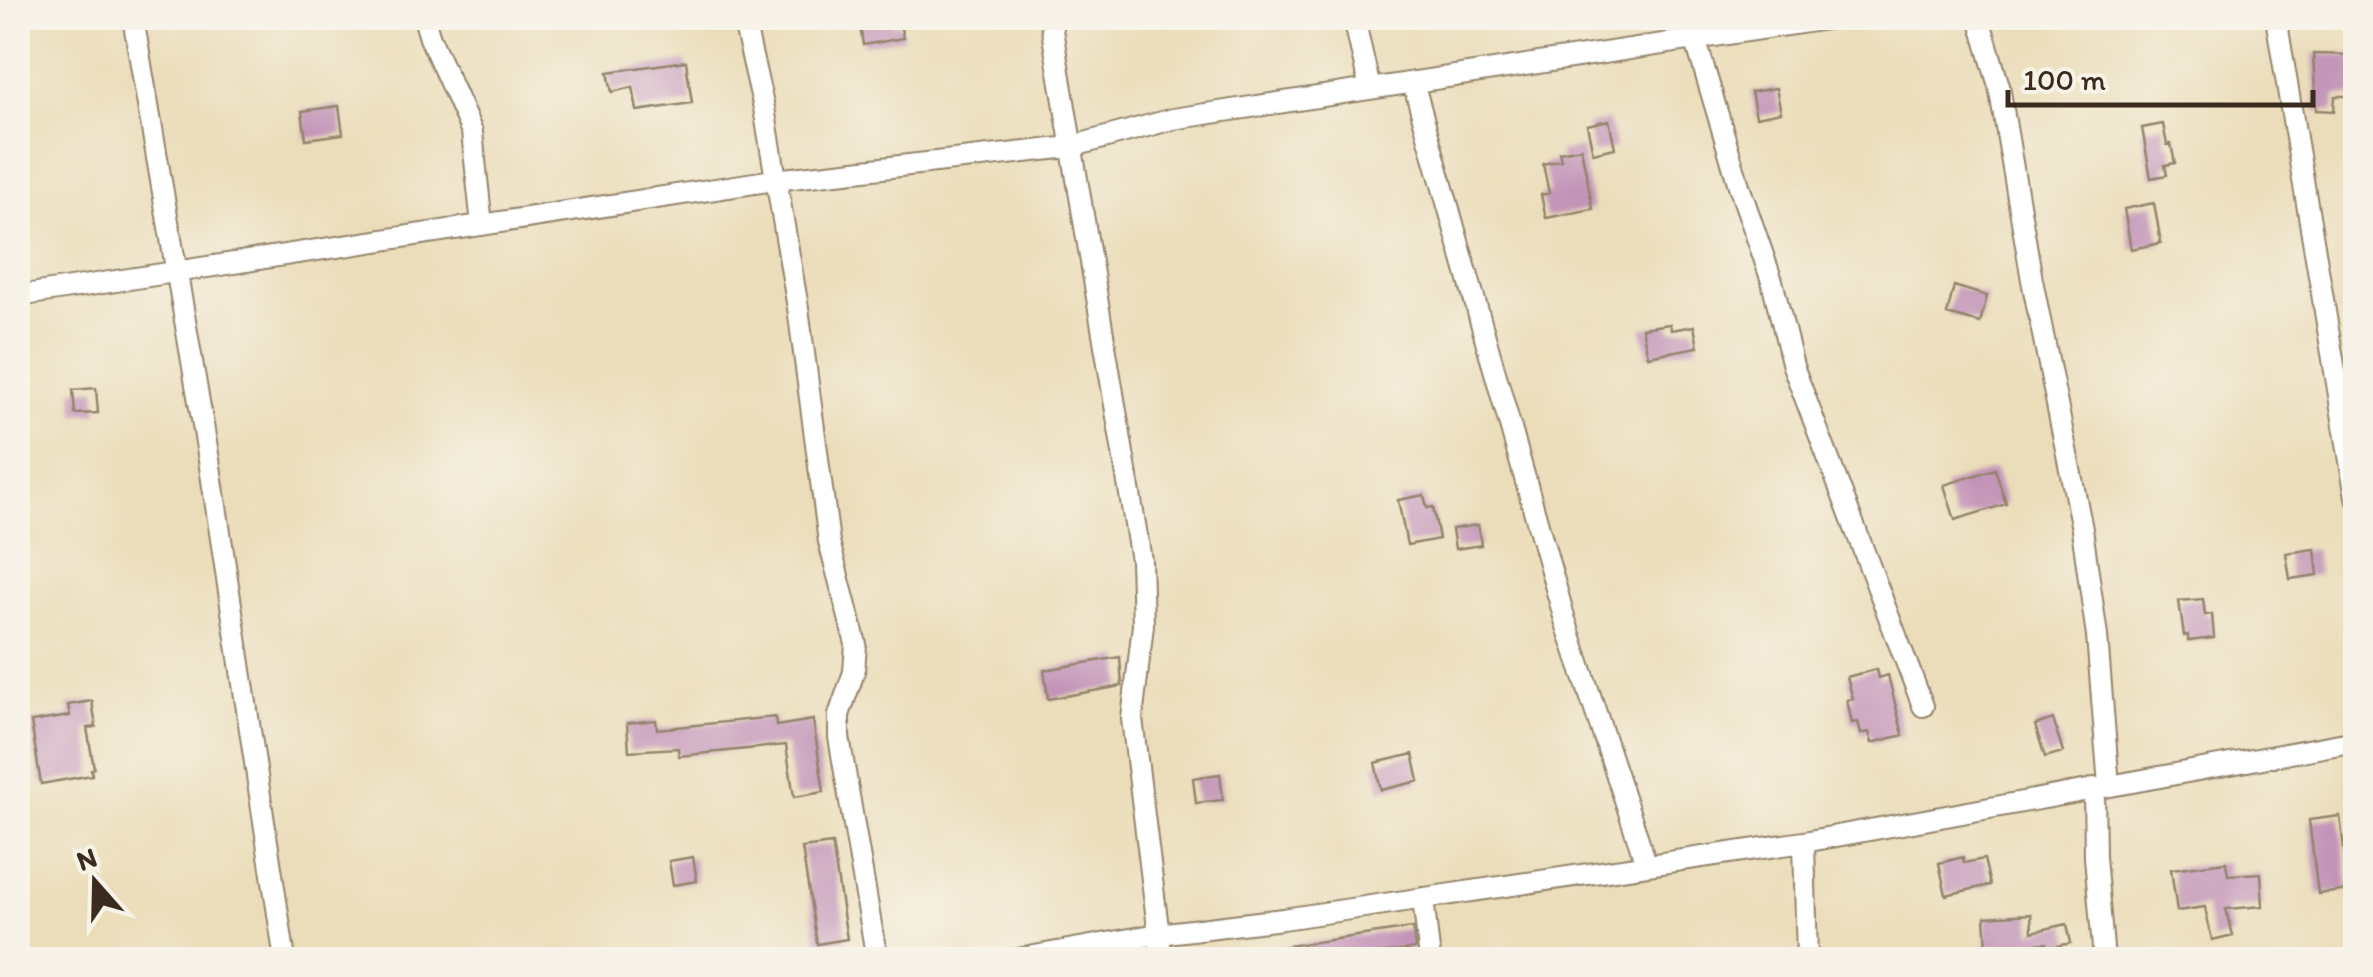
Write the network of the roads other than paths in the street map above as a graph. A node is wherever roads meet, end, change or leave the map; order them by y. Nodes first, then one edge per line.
1 (133, 18) edge
2 (424, 18) edge
3 (743, 18) edge
4 (1050, 18) edge
5 (1354, 18) edge
6 (1832, 18) edge
7 (1978, 18) edge
8 (2276, 18) edge
9 (1692, 28) edge
10 (1414, 82) junction
11 (1370, 89) junction
12 (1070, 148) junction
13 (774, 180) junction
14 (482, 225) junction
15 (178, 274) junction
16 (18, 296) edge
17 (2356, 496) edge
18 (1923, 706) dead end
19 (2356, 741) edge
20 (2101, 787) junction
21 (1804, 842) junction
22 (1646, 863) junction
23 (1422, 898) junction
24 (1158, 934) junction
25 (285, 960) edge
26 (877, 960) edge
27 (1012, 960) edge
28 (1162, 960) edge
29 (1430, 960) edge
30 (1807, 960) edge
31 (2104, 960) edge

1 - 15 street
2 - 14 street
3 - 13 street
4 - 12 street
5 - 11 street
6 - 9 street
7 - 20 street
8 - 17 street
9 - 10 street
9 - 18 street
10 - 11 street
10 - 22 street
11 - 12 street
12 - 13 street
12 - 24 street
13 - 14 street
13 - 26 street
14 - 15 street
15 - 16 street
15 - 25 street
19 - 20 street
20 - 21 street
20 - 31 street
21 - 22 street
21 - 30 street
22 - 23 street
23 - 24 street
23 - 29 street
24 - 27 street
24 - 28 street

